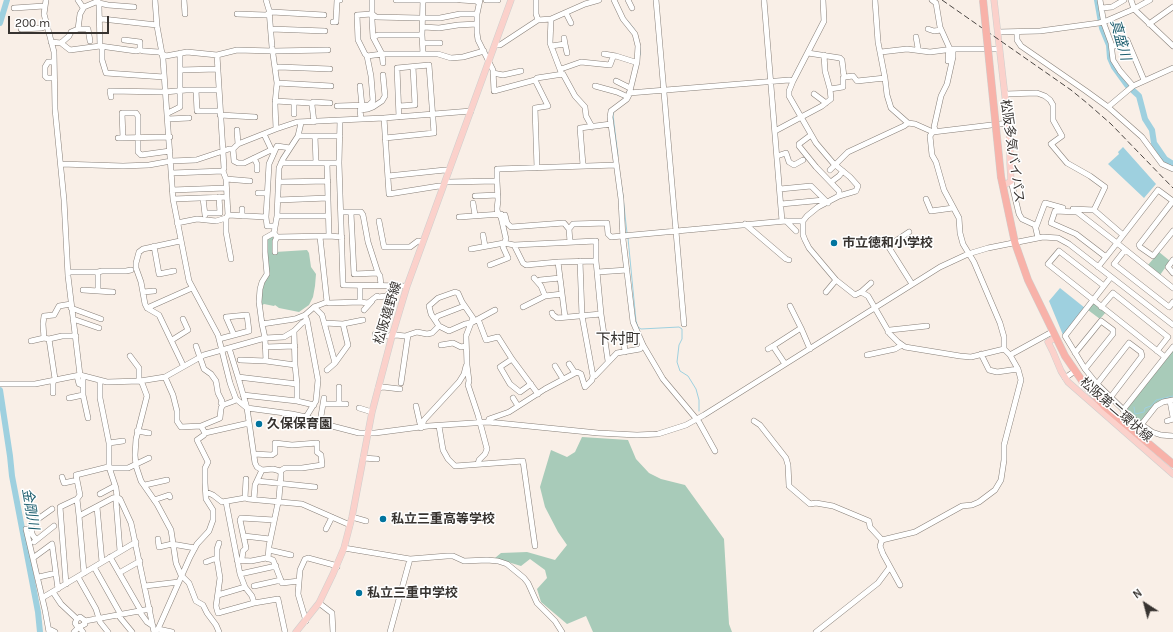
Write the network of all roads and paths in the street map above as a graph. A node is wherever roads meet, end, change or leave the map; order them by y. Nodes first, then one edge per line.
1 (46, 0) edge
2 (78, 0) edge
3 (155, 0) edge
4 (184, 0) edge
5 (266, 0) edge
6 (340, 0) edge
7 (372, 0) edge
8 (396, 0) edge
9 (423, 0) edge
10 (457, 0) edge
11 (462, 0) edge
12 (486, 0) edge
13 (498, 0) edge
14 (511, 0) edge
15 (536, 0) edge
16 (599, 0) edge
17 (614, 0) edge
18 (628, 0) edge
19 (656, 0) edge
20 (764, 0) edge
21 (823, 0) edge
22 (875, 0) edge
23 (932, 0) edge
24 (983, 0) edge
25 (994, 0) edge
26 (1100, 0) edge
27 (1124, 0) edge
28 (1131, 0) edge
29 (1150, 0) edge
30 (98, 1) edge
31 (479, 2) edge
32 (44, 6) junction
33 (84, 7) junction
34 (134, 7) dead end
35 (1173, 7) edge
36 (14, 8) dead end
37 (632, 8) dead end
38 (1102, 8) junction
39 (1134, 9) junction
40 (270, 13) junction
41 (566, 13) junction
42 (185, 14) dead end
43 (237, 14) dead end
44 (372, 14) junction
45 (477, 14) junction
46 (324, 15) dead end
47 (423, 17) junction
48 (102, 19) dead end
49 (551, 19) junction
50 (538, 20) junction
51 (332, 22) dead end
52 (1102, 22) junction
53 (571, 23) dead end
54 (477, 24) junction
55 (1149, 24) junction
56 (157, 25) junction
57 (47, 26) junction
58 (424, 27) junction
59 (21, 29) dead end
60 (78, 29) junction
61 (271, 29) junction
62 (928, 29) dead end
63 (941, 30) junction
64 (325, 31) dead end
65 (998, 32) junction
66 (1017, 32) junction
67 (422, 35) junction
68 (373, 37) junction
69 (916, 37) dead end
70 (124, 40) dead end
71 (90, 41) dead end
72 (51, 42) junction
73 (61, 43) junction
74 (423, 43) junction
75 (440, 43) dead end
76 (495, 45) junction
77 (100, 46) junction
78 (551, 46) junction
79 (1173, 46) edge
80 (1112, 47) junction
81 (999, 49) junction
82 (140, 50) junction
83 (328, 50) dead end
84 (917, 50) junction
85 (951, 50) junction
86 (273, 51) junction
87 (484, 51) junction
88 (880, 52) junction
89 (180, 53) junction
90 (567, 53) dead end
91 (808, 53) junction
92 (162, 54) junction
93 (382, 54) junction
94 (423, 54) junction
95 (604, 54) dead end
96 (217, 55) junction
97 (824, 55) junction
98 (367, 56) junction
99 (616, 56) junction
100 (556, 58) junction
101 (489, 61) junction
102 (551, 61) dead end
103 (948, 61) dead end
104 (54, 62) junction
105 (637, 62) junction
106 (383, 63) dead end
107 (413, 66) junction
108 (275, 68) junction
109 (1173, 68) edge
110 (218, 69) junction
111 (330, 69) dead end
112 (180, 70) junction
113 (521, 71) dead end
114 (561, 71) junction
115 (493, 73) junction
116 (383, 75) dead end
117 (164, 77) junction
118 (844, 77) junction
119 (54, 78) junction
120 (885, 78) junction
121 (535, 80) junction
122 (1144, 80) junction
123 (616, 81) dead end
124 (793, 81) junction
125 (771, 82) junction
126 (277, 83) junction
127 (331, 86) dead end
128 (360, 86) dead end
129 (595, 86) dead end
130 (1131, 87) junction
131 (830, 89) junction
132 (196, 90) junction
133 (218, 90) junction
134 (179, 91) junction
135 (664, 91) junction
136 (165, 92) junction
137 (629, 93) junction
138 (814, 94) dead end
139 (1005, 94) junction
140 (111, 97) dead end
141 (275, 101) junction
142 (294, 102) junction
143 (330, 103) dead end
144 (826, 103) junction
145 (312, 105) junction
146 (372, 105) junction
147 (337, 106) dead end
148 (362, 106) junction
149 (399, 106) junction
150 (1108, 107) junction
151 (471, 111) junction
152 (220, 113) junction
153 (294, 114) dead end
154 (432, 115) junction
155 (168, 116) junction
156 (254, 117) dead end
157 (399, 117) junction
158 (188, 118) dead end
159 (384, 118) junction
160 (801, 118) junction
161 (361, 119) junction
162 (340, 120) junction
163 (314, 122) junction
164 (1008, 122) junction
165 (301, 123) junction
166 (908, 123) junction
167 (611, 124) junction
168 (592, 127) junction
169 (276, 129) junction
170 (237, 130) dead end
171 (775, 131) junction
172 (932, 132) junction
173 (264, 134) junction
174 (298, 136) junction
175 (315, 136) junction
176 (340, 136) junction
177 (811, 136) junction
178 (170, 137) junction
179 (139, 138) junction
180 (385, 138) junction
181 (238, 144) junction
182 (290, 148) junction
183 (233, 149) junction
184 (170, 151) junction
185 (223, 151) junction
186 (272, 151) junction
187 (777, 156) junction
188 (254, 158) junction
189 (803, 160) dead end
190 (171, 161) junction
191 (281, 163) junction
192 (316, 163) junction
193 (327, 163) junction
194 (339, 163) junction
195 (61, 164) junction
196 (583, 165) junction
197 (616, 165) junction
198 (836, 165) junction
199 (537, 168) junction
200 (1173, 169) edge
201 (257, 170) dead end
202 (830, 170) dead end
203 (449, 171) junction
204 (843, 171) junction
205 (223, 172) junction
206 (172, 173) junction
207 (388, 176) junction
208 (226, 179) junction
209 (250, 181) dead end
210 (328, 181) junction
211 (496, 181) junction
212 (1012, 181) junction
213 (279, 182) junction
214 (831, 182) junction
215 (445, 184) junction
216 (1003, 186) junction
217 (226, 188) junction
218 (780, 189) junction
219 (172, 190) junction
220 (258, 193) dead end
221 (267, 193) junction
222 (498, 195) junction
223 (475, 196) dead end
224 (840, 196) junction
225 (219, 197) junction
226 (227, 197) junction
227 (203, 198) junction
228 (328, 198) junction
229 (926, 199) dead end
230 (173, 200) junction
231 (278, 200) junction
232 (826, 201) junction
233 (1173, 201) edge
234 (473, 203) dead end
235 (781, 204) junction
236 (953, 208) junction
237 (242, 209) dead end
238 (1094, 210) junction
239 (341, 212) junction
240 (205, 213) junction
241 (352, 213) junction
242 (502, 214) junction
243 (475, 215) junction
244 (242, 216) junction
245 (277, 216) junction
246 (328, 216) junction
247 (227, 217) junction
248 (266, 217) junction
249 (459, 217) dead end
250 (205, 220) junction
251 (378, 221) dead end
252 (784, 221) junction
253 (803, 221) junction
254 (177, 223) junction
255 (745, 224) junction
256 (275, 226) junction
257 (1036, 227) junction
258 (569, 229) junction
259 (676, 230) junction
260 (796, 231) dead end
261 (1173, 231) edge
262 (909, 232) dead end
263 (275, 235) junction
264 (483, 235) dead end
265 (1123, 235) junction
266 (329, 236) junction
267 (623, 236) junction
268 (320, 237) junction
269 (342, 237) junction
270 (1038, 238) junction
271 (180, 241) junction
272 (423, 242) junction
273 (570, 242) junction
274 (504, 243) junction
275 (1015, 243) junction
276 (1117, 243) junction
277 (514, 245) junction
278 (154, 246) junction
279 (485, 246) junction
280 (471, 249) dead end
281 (1125, 250) junction
282 (276, 252) dead end
283 (968, 254) junction
284 (1106, 257) junction
285 (231, 259) dead end
286 (789, 260) dead end
287 (1173, 260) edge
288 (580, 261) junction
289 (596, 261) junction
290 (558, 262) junction
291 (490, 265) dead end
292 (1098, 267) junction
293 (131, 270) dead end
294 (627, 270) junction
295 (174, 271) dead end
296 (68, 272) junction
297 (98, 272) junction
298 (598, 272) junction
299 (378, 273) junction
300 (1173, 273) edge
301 (1111, 277) junction
302 (534, 278) dead end
303 (560, 278) junction
304 (540, 280) dead end
305 (836, 280) junction
306 (871, 283) dead end
307 (912, 284) junction
308 (381, 285) junction
309 (360, 286) junction
310 (407, 286) junction
311 (1104, 286) junction
312 (192, 288) junction
313 (391, 288) dead end
314 (1173, 288) edge
315 (83, 290) dead end
316 (98, 291) junction
317 (154, 291) dead end
318 (113, 292) dead end
319 (143, 292) junction
320 (826, 292) dead end
321 (861, 292) junction
322 (562, 294) junction
323 (544, 296) junction
324 (378, 297) junction
325 (1093, 300) junction
326 (327, 302) junction
327 (360, 302) junction
328 (1173, 302) edge
329 (71, 306) junction
330 (464, 306) junction
331 (790, 306) dead end
332 (314, 307) junction
333 (523, 307) dead end
334 (1101, 307) junction
335 (148, 308) junction
336 (874, 308) junction
337 (364, 310) dead end
338 (496, 310) dead end
339 (552, 313) dead end
340 (601, 314) junction
341 (582, 316) junction
342 (306, 317) junction
343 (565, 317) junction
344 (73, 319) junction
345 (101, 319) dead end
346 (183, 319) dead end
347 (435, 319) junction
348 (478, 319) junction
349 (363, 320) dead end
350 (325, 323) junction
351 (471, 323) junction
352 (1172, 323) edge
353 (262, 324) junction
354 (343, 324) junction
355 (684, 324) dead end
356 (439, 326) junction
357 (927, 326) dead end
358 (99, 328) dead end
359 (801, 328) junction
360 (294, 331) junction
361 (888, 332) junction
362 (375, 334) dead end
363 (234, 335) junction
364 (408, 335) junction
365 (1054, 335) junction
366 (76, 336) junction
367 (392, 336) junction
368 (47, 338) junction
369 (265, 338) junction
370 (219, 339) junction
371 (172, 340) junction
372 (31, 341) dead end
373 (624, 342) dead end
374 (441, 345) dead end
375 (642, 345) junction
376 (902, 345) junction
377 (196, 346) dead end
378 (295, 346) junction
379 (466, 346) junction
380 (265, 347) junction
381 (1173, 347) edge
382 (229, 348) junction
383 (222, 349) junction
384 (810, 349) junction
385 (1004, 349) junction
386 (1157, 351) junction
387 (625, 352) junction
388 (1075, 353) junction
389 (981, 354) junction
390 (867, 355) dead end
391 (1010, 355) junction
392 (130, 356) dead end
393 (200, 357) junction
394 (1165, 357) junction
395 (512, 359) junction
396 (240, 360) dead end
397 (266, 361) junction
398 (608, 361) junction
399 (335, 363) junction
400 (569, 364) dead end
401 (785, 364) junction
402 (296, 365) junction
403 (467, 365) junction
404 (183, 366) junction
405 (555, 366) dead end
406 (1018, 369) junction
407 (1085, 369) junction
408 (327, 370) dead end
409 (1075, 371) junction
410 (575, 373) junction
411 (80, 376) junction
412 (592, 376) junction
413 (165, 377) junction
414 (238, 377) junction
415 (1065, 378) junction
416 (563, 379) junction
417 (54, 381) junction
418 (100, 381) junction
419 (140, 381) junction
420 (2, 384) edge
421 (297, 384) junction
422 (531, 384) junction
423 (1097, 384) junction
424 (339, 387) dead end
425 (378, 388) junction
426 (53, 392) dead end
427 (538, 394) junction
428 (83, 395) junction
429 (243, 395) junction
430 (70, 398) dead end
431 (324, 398) dead end
432 (513, 398) dead end
433 (1110, 398) junction
434 (236, 399) junction
435 (1172, 400) edge
436 (297, 401) junction
437 (220, 404) junction
438 (323, 404) junction
439 (339, 404) junction
440 (346, 404) dead end
441 (314, 405) junction
442 (416, 406) dead end
443 (518, 406) junction
444 (247, 408) junction
445 (359, 408) dead end
446 (1123, 410) junction
447 (372, 412) junction
448 (306, 417) junction
449 (88, 418) dead end
450 (1173, 418) edge
451 (697, 419) junction
452 (754, 421) dead end
453 (1167, 421) dead end
454 (320, 422) junction
455 (480, 422) junction
456 (488, 422) junction
457 (249, 423) junction
458 (1142, 425) junction
459 (201, 426) junction
460 (438, 426) junction
461 (420, 428) junction
462 (137, 431) junction
463 (149, 433) dead end
464 (205, 433) junction
465 (369, 433) junction
466 (1173, 436) edge
467 (123, 441) dead end
468 (1140, 441) junction
469 (109, 443) junction
470 (715, 451) dead end
471 (254, 454) junction
472 (149, 458) dead end
473 (363, 458) junction
474 (377, 459) dead end
475 (136, 464) junction
476 (478, 464) junction
477 (109, 467) junction
478 (1172, 469) edge
479 (262, 470) junction
480 (280, 471) junction
481 (62, 477) dead end
482 (246, 479) dead end
483 (77, 480) junction
484 (168, 480) dead end
485 (257, 481) junction
486 (280, 484) junction
487 (145, 485) junction
488 (115, 486) junction
489 (315, 487) dead end
490 (206, 492) junction
491 (100, 494) dead end
492 (117, 497) junction
493 (170, 497) dead end
494 (245, 498) junction
495 (76, 499) junction
496 (254, 499) junction
497 (154, 500) junction
498 (226, 502) junction
499 (278, 502) junction
500 (60, 507) junction
501 (97, 507) junction
502 (52, 509) dead end
503 (39, 515) dead end
504 (79, 516) junction
505 (332, 517) junction
506 (352, 517) junction
507 (274, 520) junction
508 (366, 521) dead end
509 (350, 524) junction
510 (54, 526) dead end
511 (26, 529) dead end
512 (326, 529) dead end
513 (244, 536) junction
514 (158, 539) dead end
515 (270, 539) junction
516 (36, 540) junction
517 (882, 540) junction
518 (136, 542) junction
519 (219, 543) dead end
520 (30, 545) junction
521 (174, 545) junction
522 (535, 546) dead end
523 (195, 548) junction
524 (344, 548) junction
525 (269, 550) junction
526 (120, 551) junction
527 (291, 555) dead end
528 (110, 557) junction
529 (33, 558) junction
530 (268, 559) junction
531 (410, 559) junction
532 (217, 560) junction
533 (239, 560) junction
534 (140, 561) junction
535 (102, 562) junction
536 (206, 562) dead end
537 (276, 566) junction
538 (337, 566) junction
539 (94, 567) junction
540 (890, 567) junction
541 (56, 573) junction
542 (84, 573) junction
543 (119, 573) junction
544 (240, 574) junction
545 (181, 575) junction
546 (37, 576) junction
547 (78, 577) junction
548 (281, 580) junction
549 (299, 581) junction
550 (179, 582) junction
551 (66, 584) junction
552 (900, 585) dead end
553 (145, 586) junction
554 (254, 586) dead end
555 (245, 587) junction
556 (56, 590) junction
557 (218, 595) junction
558 (42, 598) junction
559 (254, 603) junction
560 (319, 603) junction
561 (150, 609) junction
562 (140, 611) junction
563 (218, 613) junction
564 (120, 615) junction
565 (77, 618) junction
566 (99, 619) junction
567 (85, 621) junction
568 (306, 621) junction
569 (216, 625) junction
570 (153, 626) junction
571 (79, 627) junction
572 (49, 630) edge
573 (156, 631) edge
574 (55, 632) edge
575 (74, 632) edge
576 (83, 632) edge
577 (108, 632) edge
578 (132, 632) edge
579 (172, 632) edge
580 (219, 632) edge
581 (285, 632) edge
582 (296, 632) edge
583 (333, 632) edge
584 (390, 632) edge
585 (562, 632) edge
586 (816, 632) edge

1 - 32 street
2 - 33 street
3 - 56 street
4 - 42 street
5 - 40 street
6 - 51 street
7 - 44 street
8 - 9 street
9 - 10 street
9 - 47 street
11 - 31 street
12 - 13 street
14 - 76 main road, 松阪嬉野線
15 - 50 street
16 - 41 street
17 - 105 street
18 - 37 street
19 - 135 street
20 - 125 street
21 - 91 street
22 - 88 street
23 - 63 street
24 - 216 highway, 松阪多気バイパス, bridge
25 - 65 main road
26 - 38 street
27 - 38 street
28 - 39 street
29 - 39 street
30 - 33 street
30 - 34 street
30 - 77 street
31 - 45 street
32 - 36 street
32 - 57 street
33 - 60 street
35 - 55 street
38 - 52 street
39 - 52 street
39 - 55 street
40 - 43 street
40 - 46 street
40 - 61 street
41 - 49 street
41 - 53 street
44 - 47 street
44 - 68 street
44 - 98 street
45 - 47 street
45 - 54 street
47 - 58 street
48 - 56 street
49 - 50 street
49 - 78 street
50 - 76 street
52 - 66 street
52 - 80 street
54 - 58 street
54 - 87 street
55 - 79 street
56 - 92 street
57 - 59 street
57 - 72 street
58 - 67 street
60 - 71 street
60 - 73 street
61 - 64 street
61 - 86 street
62 - 63 street
63 - 85 street
65 - 66 street
65 - 81 main road
66 - 150 street
67 - 68 street
67 - 74 street
68 - 93 street
69 - 84 street
70 - 82 street
72 - 73 street
72 - 104 street
73 - 77 street
74 - 75 street
74 - 94 street
76 - 101 main road, 松阪嬉野線
77 - 82 street
77 - 117 street
78 - 90 street
78 - 100 street
80 - 122 street
80 - 130 street
81 - 85 street
81 - 139 main road
82 - 92 street
83 - 86 street
84 - 85 street
84 - 88 street
85 - 103 street
85 - 172 street
86 - 96 street
86 - 108 street
87 - 94 street
87 - 101 street
88 - 120 street
89 - 92 street
89 - 96 street
89 - 112 street
91 - 97 street
91 - 124 street
92 - 117 street
93 - 94 street
93 - 98 street
93 - 106 street
95 - 99 street
96 - 110 street
97 - 118 street
97 - 131 street
98 - 146 street
99 - 105 street
99 - 114 street
100 - 102 street
100 - 114 street
101 - 115 street
101 - 151 main road, 松阪嬉野線
104 - 119 street
104 - 119 street
105 - 137 street
107 - 149 street
107 - 149 street
107 - 154 street
108 - 111 street
108 - 126 street
109 - 122 street
110 - 112 street
110 - 133 street
112 - 134 street
113 - 115 street
114 - 121 street
114 - 168 street
115 - 121 street
116 - 146 street
117 - 136 street
118 - 120 street
118 - 131 street
119 - 195 street
120 - 166 street
121 - 199 street
122 - 130 street
123 - 137 street
124 - 125 street
124 - 160 street
125 - 135 street
125 - 171 street
126 - 127 street
126 - 141 street
128 - 148 street
129 - 137 street
130 - 150 street
131 - 144 street
132 - 133 street
132 - 134 street
132 - 152 street
133 - 152 street
134 - 136 street
134 - 155 street
135 - 137 street
135 - 259 street
136 - 140 street
136 - 155 street
137 - 167 street
138 - 144 street
139 - 164 main road
139 - 238 street
141 - 142 street
141 - 169 street
142 - 145 street
142 - 153 street
143 - 145 street
144 - 160 street
145 - 163 street
146 - 148 street
146 - 161 street
147 - 148 street
149 - 157 street
150 - 200 street
151 - 154 street
151 - 203 main road, 松阪嬉野線
152 - 156 street
152 - 185 street
154 - 157 street
154 - 180 street
155 - 158 street
155 - 178 street
157 - 159 street
159 - 161 street
159 - 180 street
160 - 171 street
160 - 177 street
161 - 162 street
162 - 163 street
162 - 176 street
163 - 165 street
164 - 172 street
164 - 212 main road
165 - 169 street
165 - 174 street
166 - 172 street
166 - 198 street
167 - 168 street
167 - 197 street
168 - 196 street
169 - 173 street
170 - 181 street
171 - 187 street
172 - 236 street
173 - 181 street
173 - 186 street
174 - 175 street
174 - 182 street
175 - 176 street
175 - 192 street
176 - 194 street
177 - 198 street
177 - 214 street
178 - 179 street
178 - 184 street
179 - 179 street
179 - 184 street
180 - 207 street
181 - 183 street
182 - 186 street
182 - 191 street
183 - 185 street
183 - 188 street
184 - 190 street
185 - 190 street
185 - 205 street
186 - 188 street
186 - 221 street
187 - 189 street
187 - 218 street
188 - 201 street
190 - 195 street
190 - 206 street
191 - 192 street
191 - 213 street
192 - 193 street
193 - 194 street
193 - 210 street
194 - 239 street
195 - 296 street
196 - 197 street
196 - 199 street
197 - 267 street
198 - 202 street
198 - 204 street
199 - 211 street
203 - 207 street
203 - 215 main road, 松阪嬉野線
204 - 214 street
204 - 224 street
205 - 206 street
205 - 208 street
206 - 219 street
207 - 215 street
208 - 209 street
208 - 217 street
210 - 213 street
210 - 228 street
211 - 215 street
211 - 222 street
212 - 216 main road
212 - 257 street
213 - 231 street
214 - 224 street
215 - 272 main road, 松阪嬉野線
216 - 275 highway, 松阪多気バイパス
217 - 219 street
217 - 226 street
218 - 232 street
218 - 235 street
219 - 230 street
220 - 221 street
221 - 248 street
222 - 223 street
222 - 242 street
224 - 232 street
225 - 226 street
225 - 227 street
225 - 240 street
226 - 247 street
227 - 230 street
227 - 240 street
228 - 231 street
228 - 246 street
229 - 236 street
230 - 254 street
231 - 245 street
232 - 235 street
232 - 253 street
233 - 261 street
233 - 265 street
234 - 243 street
235 - 252 street
236 - 283 street
237 - 244 street
238 - 257 street
238 - 265 street
239 - 241 street
239 - 269 street
240 - 250 street
241 - 299 street
241 - 299 street
242 - 243 street
242 - 258 street
242 - 274 street
243 - 249 street
244 - 247 street
244 - 248 street
245 - 246 street
245 - 256 street
246 - 266 street
247 - 250 street
247 - 285 street
248 - 256 street
250 - 254 street
251 - 272 street
252 - 253 street
252 - 255 street
252 - 260 street
253 - 305 street
254 - 271 street
255 - 259 street
255 - 286 street
256 - 263 street
257 - 270 street
258 - 267 street
258 - 273 street
259 - 267 street
259 - 355 street
262 - 307 street
263 - 268 street
263 - 282 street
263 - 353 street
264 - 279 street
265 - 276 street
266 - 268 street
266 - 269 street
267 - 294 street
268 - 326 street
269 - 309 street
270 - 275 street
270 - 292 street
271 - 278 street
271 - 312 street
272 - 310 main road, 松阪嬉野線
273 - 277 street
273 - 289 street
274 - 277 street
274 - 279 street
274 - 291 street
275 - 283 street
275 - 365 highway, 松阪多気バイパス
276 - 281 street
276 - 284 street
276 - 284 street
277 - 290 street
278 - 295 street
278 - 319 street
279 - 280 street
281 - 314 street
281 - 328 street
283 - 307 street
283 - 385 street
284 - 292 street
287 - 300 street
288 - 289 street
288 - 290 street
288 - 341 street
289 - 298 street
290 - 303 street
292 - 301 street
293 - 297 street
294 - 298 street
294 - 375 street
296 - 297 street
296 - 329 street
297 - 316 street
298 - 340 street
299 - 308 street
301 - 311 street
301 - 352 street
302 - 323 street
303 - 304 street
303 - 322 street
305 - 320 street
305 - 321 street
306 - 321 street
307 - 336 street
308 - 309 street
308 - 310 street
309 - 327 street
310 - 367 main road, 松阪嬉野線
311 - 325 street
311 - 325 street
312 - 335 street
312 - 370 street
313 - 324 street
315 - 316 street
316 - 318 street
317 - 319 street
319 - 335 street
321 - 336 street
322 - 323 street
322 - 343 street
323 - 333 street
324 - 327 street
324 - 337 street
325 - 334 street
325 - 388 street
326 - 327 street
326 - 332 street
329 - 344 street
329 - 345 street
329 - 368 street
330 - 347 street
330 - 347 street
330 - 351 street
331 - 359 street
332 - 342 street
332 - 350 street
334 - 386 street
334 - 386 street
335 - 371 street
336 - 361 street
336 - 384 street
338 - 348 street
339 - 343 street
340 - 341 street
340 - 398 street
341 - 343 street
341 - 412 street
342 - 353 street
342 - 360 street
342 - 441 street
344 - 358 street
344 - 366 street
346 - 371 street
347 - 356 street
348 - 351 street
348 - 395 street
349 - 354 street
350 - 354 street
350 - 399 street
351 - 356 street
351 - 379 street
353 - 369 street
354 - 399 street
356 - 364 street
357 - 361 street
359 - 384 street
359 - 401 street
360 - 369 street
360 - 378 street
361 - 376 street
362 - 367 street
363 - 363 street
363 - 370 street
364 - 367 street
364 - 425 street
365 - 391 street
365 - 409 highway, 松阪多気バイパス
365 - 415 main road, 松阪第二環状線
366 - 368 street
366 - 411 street
367 - 425 main road, 松阪嬉野線
368 - 372 street
368 - 417 street
369 - 380 street
369 - 382 street
370 - 383 street
371 - 404 street
373 - 387 street
374 - 379 street
375 - 387 street
375 - 451 street
376 - 389 street
376 - 390 street
377 - 393 street
378 - 380 street
378 - 402 street
379 - 403 street
380 - 397 street
381 - 394 street
382 - 383 street
382 - 414 street
383 - 393 street
383 - 434 street
384 - 401 street
385 - 389 street
385 - 391 street
386 - 394 street
387 - 398 street
388 - 407 street
388 - 407 street
389 - 406 street
391 - 406 street
392 - 419 street
393 - 404 street
393 - 437 street
394 - 446 street
395 - 422 street
395 - 422 street
396 - 397 street
397 - 402 street
398 - 412 street
399 - 408 street
400 - 410 street
401 - 451 street
402 - 421 street
403 - 455 street
403 - 461 street
404 - 413 street
405 - 416 street
406 - 517 street
407 - 423 street
409 - 415 street
409 - 468 highway, 松阪多気バイパス
410 - 412 street
410 - 416 street
411 - 417 street
411 - 418 street
411 - 428 street
413 - 419 street
413 - 459 street
414 - 421 street
414 - 429 street
415 - 468 main road, 松阪第二環状線
416 - 427 street
417 - 420 street
417 - 426 street
418 - 419 street
418 - 469 street
419 - 462 street
421 - 436 street
422 - 427 street
423 - 433 street
423 - 433 street
424 - 439 street
425 - 447 main road, 松阪嬉野線
427 - 443 street
428 - 430 street
428 - 449 street
429 - 436 street
429 - 444 street
431 - 438 street
432 - 443 street
433 - 446 street
434 - 437 street
434 - 444 street
435 - 450 street
435 - 458 street
436 - 441 street
437 - 459 street
438 - 439 street
438 - 454 street
439 - 440 street
441 - 448 street
442 - 461 street
443 - 456 street
444 - 448 street
444 - 457 street
445 - 447 street
446 - 458 street
447 - 465 main road, 松阪嬉野線
448 - 454 street
450 - 453 street
451 - 456 street
451 - 470 street
452 - 517 street
454 - 465 street
455 - 456 street
455 - 460 street
455 - 476 street
457 - 464 street
457 - 471 street
458 - 466 street
459 - 464 street
460 - 461 street
460 - 476 street
461 - 465 street
462 - 463 street
462 - 475 street
464 - 490 street
465 - 473 main road, 松阪嬉野線
467 - 469 street
468 - 478 highway, 松阪多気バイパス
469 - 477 street
471 - 479 street
471 - 480 street
472 - 475 street
473 - 474 street
473 - 506 main road, 松阪嬉野線
475 - 477 street
475 - 487 street
476 - 522 street
477 - 483 street
477 - 488 street
479 - 480 street
479 - 485 street
480 - 486 street
481 - 483 street
482 - 494 street
483 - 495 street
484 - 487 street
485 - 486 street
485 - 496 street
486 - 489 street
486 - 499 street
487 - 497 street
488 - 491 street
488 - 492 street
490 - 498 street
490 - 523 street
492 - 501 street
492 - 518 street
492 - 526 street
493 - 497 street
494 - 496 street
494 - 498 street
495 - 500 street
495 - 504 street
496 - 499 street
497 - 521 street
498 - 533 street
499 - 505 street
499 - 507 street
500 - 503 street
500 - 551 street
501 - 504 street
501 - 535 street
502 - 516 street
504 - 542 street
505 - 509 street
505 - 512 street
506 - 508 street
506 - 509 main road, 松阪嬉野線
507 - 513 street
507 - 515 street
509 - 524 main road, 松阪嬉野線
510 - 516 street
511 - 520 street
513 - 515 street
513 - 533 street
514 - 521 street
515 - 525 street
516 - 520 street
517 - 540 street
518 - 526 street
518 - 534 street
519 - 532 street
520 - 529 street
521 - 523 street
521 - 545 street
523 - 545 street
524 - 531 street
524 - 538 main road, 松阪嬉野線
525 - 527 street
525 - 530 street
526 - 528 street
528 - 535 street
528 - 543 street
529 - 541 street
529 - 546 street
530 - 533 street
530 - 537 street
531 - 584 street
531 - 585 street
532 - 536 street
532 - 557 street
533 - 544 street
534 - 543 street
534 - 553 street
535 - 539 street
537 - 544 street
537 - 548 street
538 - 549 street
538 - 560 main road, 松阪嬉野線
539 - 542 street
539 - 564 street
540 - 552 street
540 - 586 street
541 - 546 street
541 - 556 street
542 - 547 street
543 - 562 street
544 - 555 street
545 - 550 street
545 - 569 street
546 - 558 street
547 - 551 street
547 - 566 street
548 - 549 street
548 - 554 street
549 - 568 street
550 - 553 street
550 - 573 street
551 - 556 street
553 - 561 street
555 - 557 street
555 - 559 street
556 - 558 street
556 - 565 street
557 - 563 street
558 - 572 street
559 - 563 street
559 - 581 street
560 - 568 main road, 松阪嬉野線
560 - 583 street
561 - 562 street
561 - 570 street
562 - 564 street
562 - 570 street
563 - 569 street
564 - 566 street
564 - 578 street
565 - 567 street
565 - 571 street
566 - 567 street
566 - 577 street
567 - 571 street
568 - 582 main road, 松阪嬉野線
569 - 580 street
570 - 573 street
571 - 575 street
571 - 576 street
572 - 574 street
573 - 579 street

